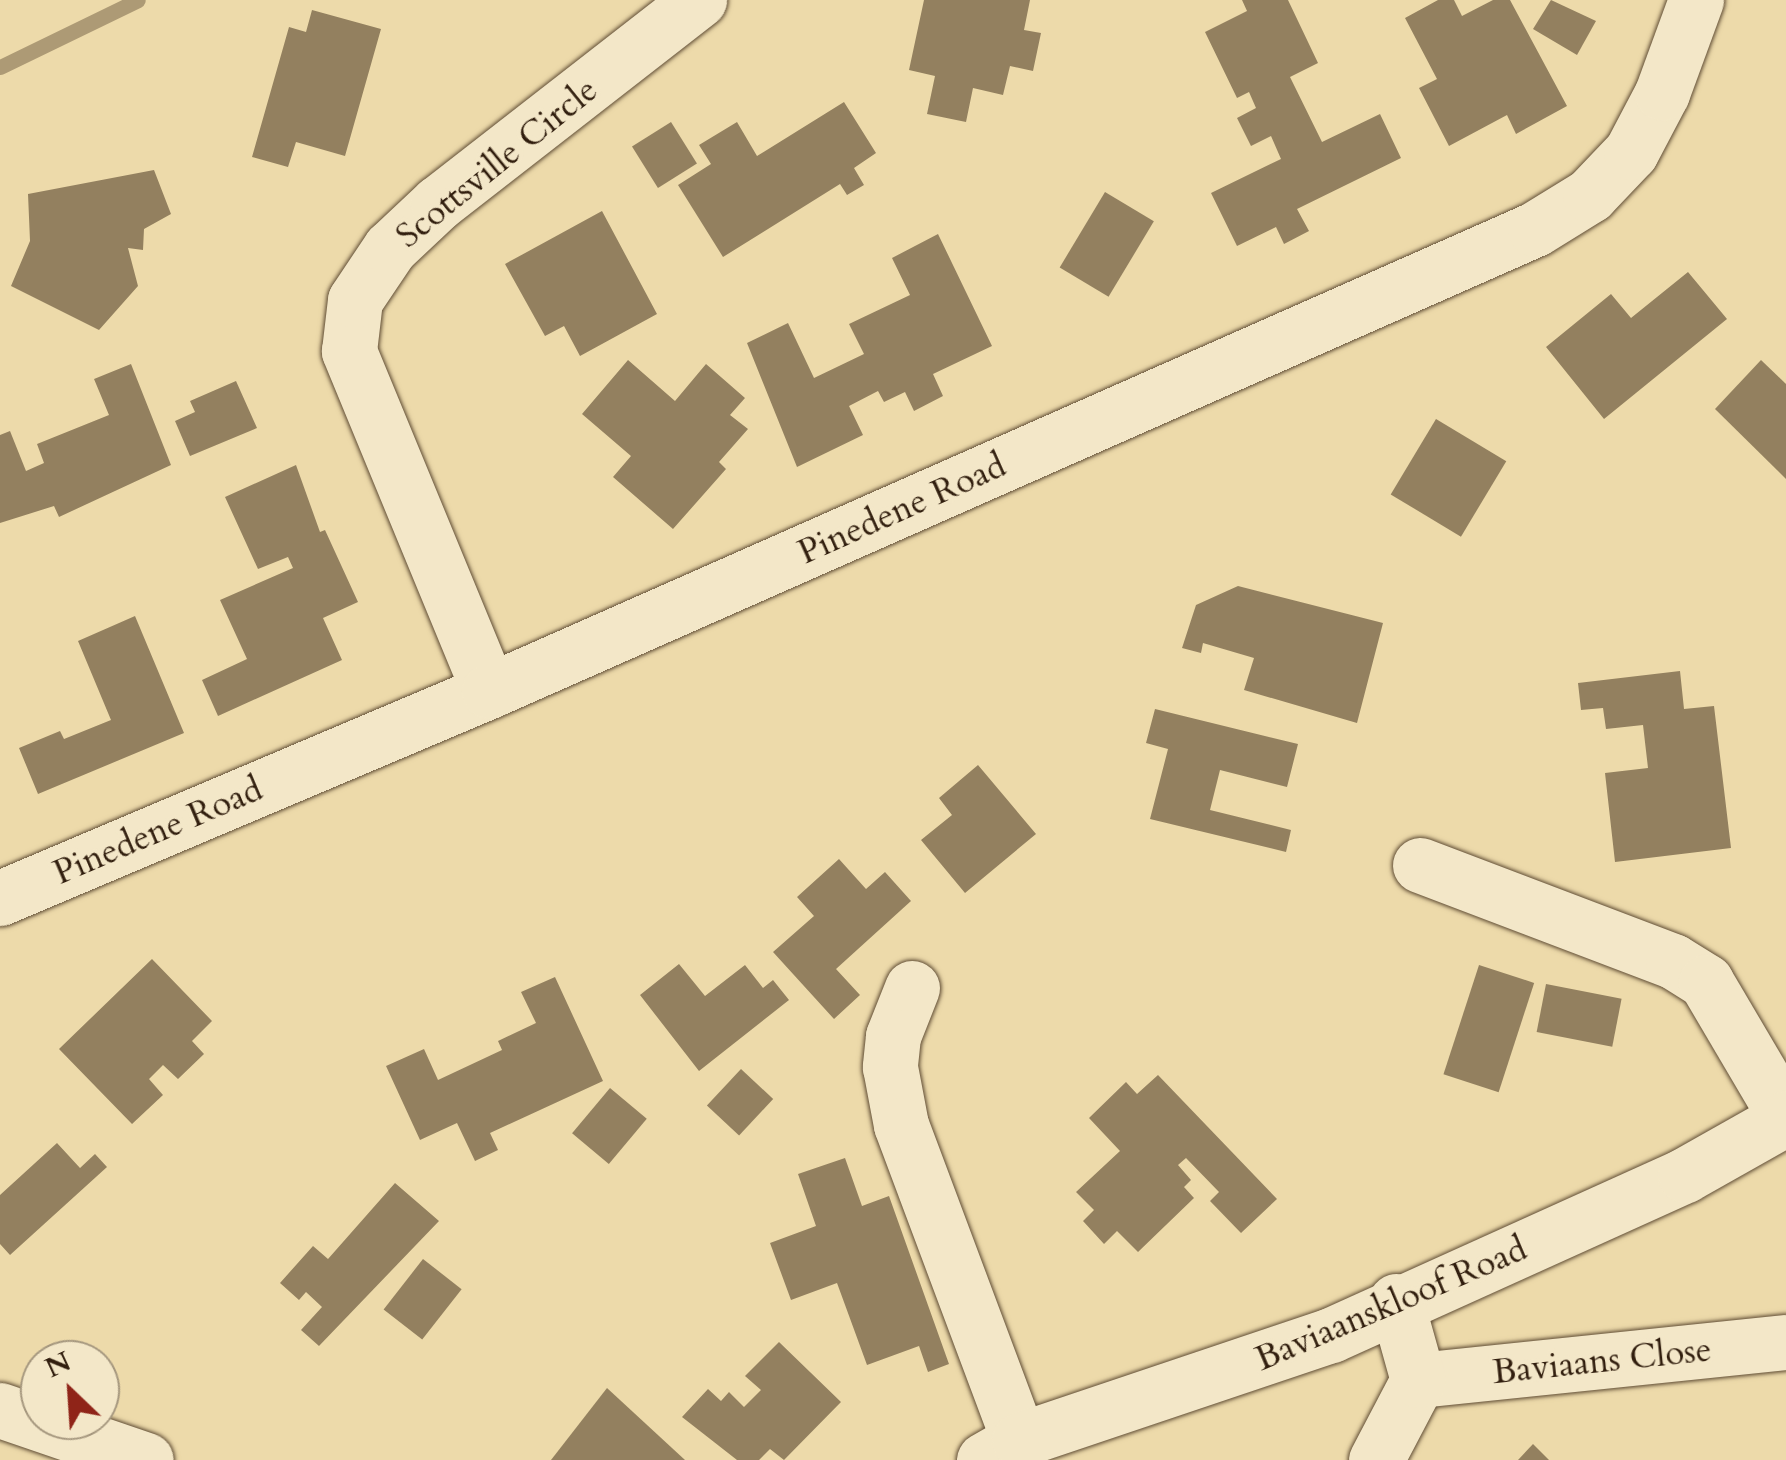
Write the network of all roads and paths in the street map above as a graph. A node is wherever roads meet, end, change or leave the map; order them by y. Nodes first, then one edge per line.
1 (698, 0) edge
2 (1696, 0) edge
3 (489, 691) junction
4 (1420, 865) dead end
5 (0, 898) edge
6 (912, 988) dead end
7 (1786, 1118) edge
8 (1396, 1300) junction
9 (1786, 1342) edge
10 (1418, 1380) junction
11 (0, 1410) edge
12 (1002, 1450) edge
13 (146, 1460) edge
14 (1376, 1460) edge

1 - 3 street, Scottsville Circle
2 - 3 street, Pinedene Road
3 - 5 street, Pinedene Road
4 - 7 street
6 - 12 street
7 - 8 street, Baviaanskloof Road
8 - 10 street
8 - 12 street, Baviaanskloof Road
9 - 10 street, Baviaans Close
10 - 14 street
11 - 13 street

